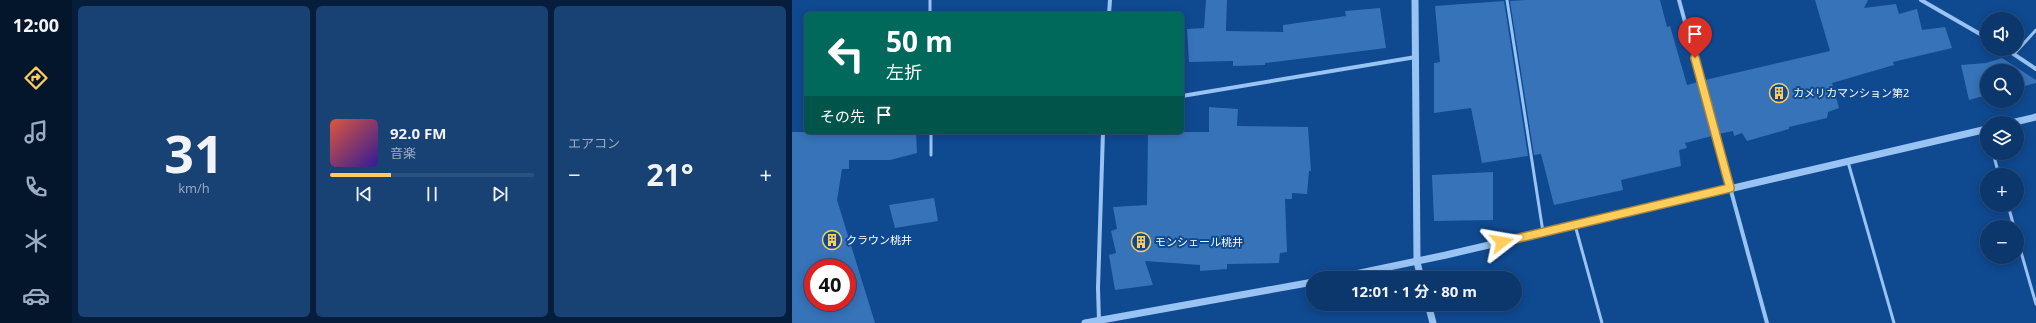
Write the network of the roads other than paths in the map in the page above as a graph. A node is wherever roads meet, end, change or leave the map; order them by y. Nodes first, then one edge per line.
1 (930, 0) edge
2 (1110, 0) edge
3 (1415, 0) edge
4 (1507, 0) edge
5 (1679, 0) edge
6 (1921, 0) edge
7 (930, 12) edge
8 (1109, 12) edge
9 (2036, 30) edge
10 (1980, 34) edge
11 (2024, 43) edge
12 (2017, 56) edge
13 (1416, 57) junction
14 (2036, 69) edge
15 (1184, 96) edge
16 (2036, 117) edge
17 (2024, 120) edge
18 (1980, 132) edge
19 (931, 134) edge
20 (1103, 134) edge
21 (931, 155) dead end
22 (1847, 160) junction
23 (1730, 188) junction
24 (1575, 225) junction
25 (1544, 232) junction
26 (1417, 262) junction
27 (2024, 262) edge
28 (1371, 271) edge
29 (1419, 271) edge
30 (1306, 283) edge
31 (2036, 304) edge
32 (1430, 311) edge
33 (1099, 322) edge
34 (1085, 323) edge
35 (1433, 323) edge
36 (1602, 323) edge
37 (1768, 323) edge
38 (1894, 323) edge

1 - 7 lane
2 - 8 street
3 - 13 street
4 - 25 lane
5 - 23 street
6 - 10 street
9 - 11 lane
12 - 14 street
13 - 15 street
13 - 26 street
16 - 17 street
18 - 22 street
19 - 21 lane
20 - 33 street
22 - 23 street
22 - 38 lane
23 - 24 street
23 - 37 street
24 - 25 street
24 - 36 lane
25 - 26 street
26 - 28 street
26 - 29 street
27 - 31 lane
30 - 33 street
32 - 35 street
33 - 34 street

